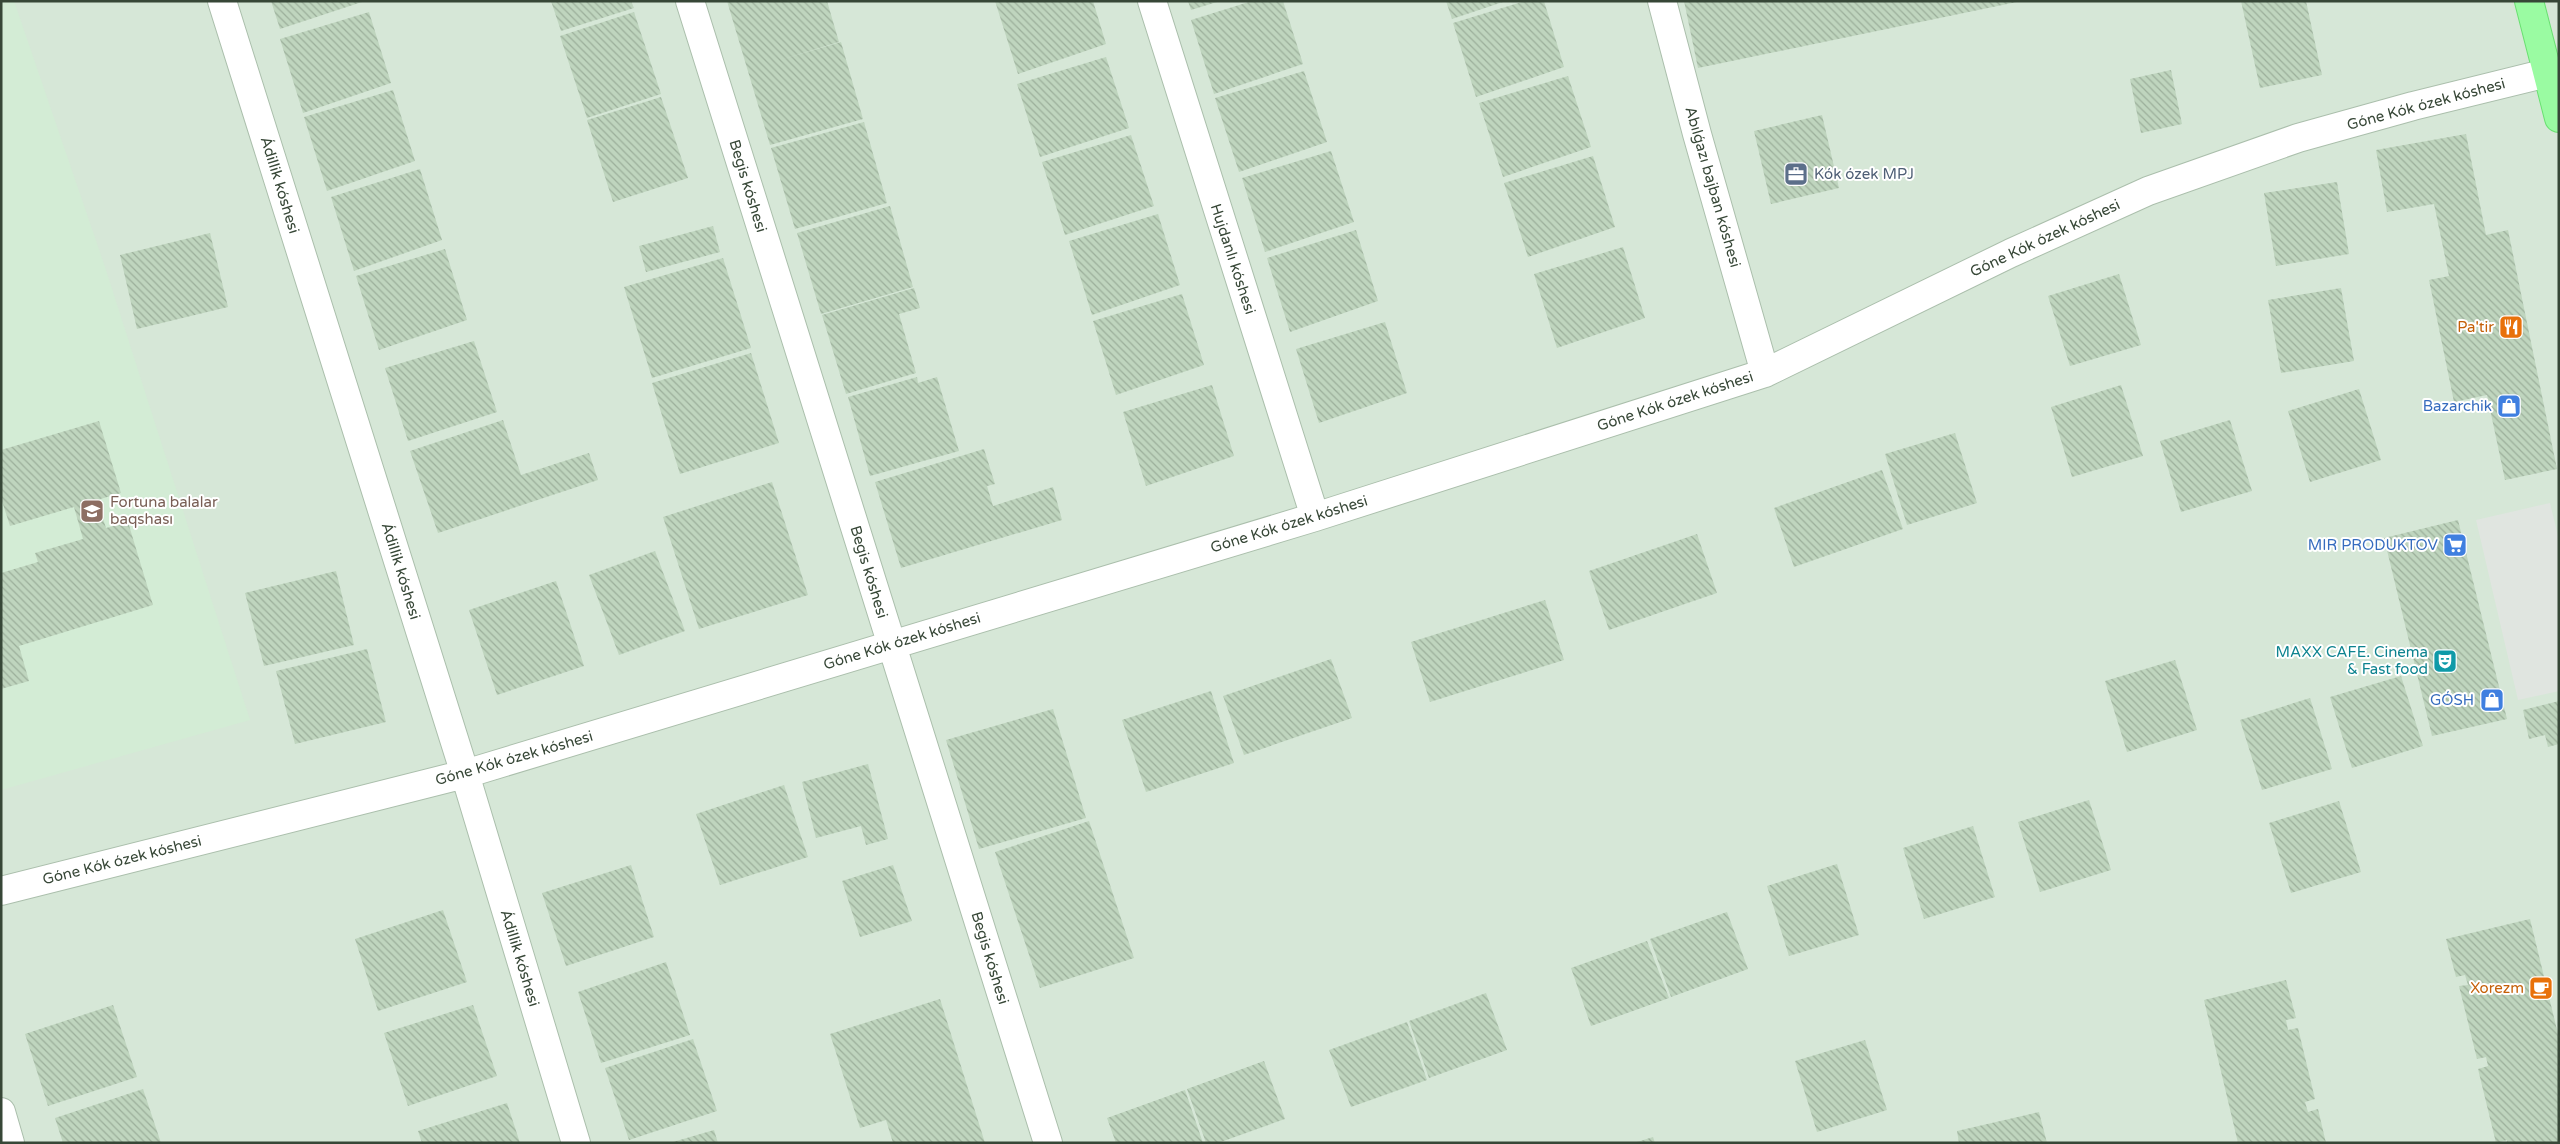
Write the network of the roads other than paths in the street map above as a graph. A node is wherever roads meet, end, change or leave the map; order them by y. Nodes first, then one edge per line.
1 (222, 1) edge
2 (690, 1) edge
3 (1152, 1) edge
4 (1662, 1) edge
5 (2529, 1) edge
6 (2547, 73) junction
7 (2559, 118) edge
8 (1765, 373) junction
9 (1315, 517) junction
10 (892, 644) junction
11 (465, 774) junction
12 (1, 891) edge
13 (1, 1112) edge
14 (10, 1143) edge
15 (576, 1143) edge
16 (1048, 1143) edge

1 - 11 street, Ádillik kóshesi
2 - 10 street, Begis kóshesi
3 - 9 street, Hujdanlı kóshesi
4 - 8 street, Abılǵazı bajban kóshesi
5 - 6 main road
6 - 7 main road
6 - 8 street, Góne Kók ózek kóshesi
8 - 9 street, Góne Kók ózek kóshesi
9 - 10 street, Góne Kók ózek kóshesi
10 - 11 street, Góne Kók ózek kóshesi
10 - 16 street, Begis kóshesi
11 - 12 street, Góne Kók ózek kóshesi
11 - 15 street, Ádillik kóshesi
13 - 14 street

